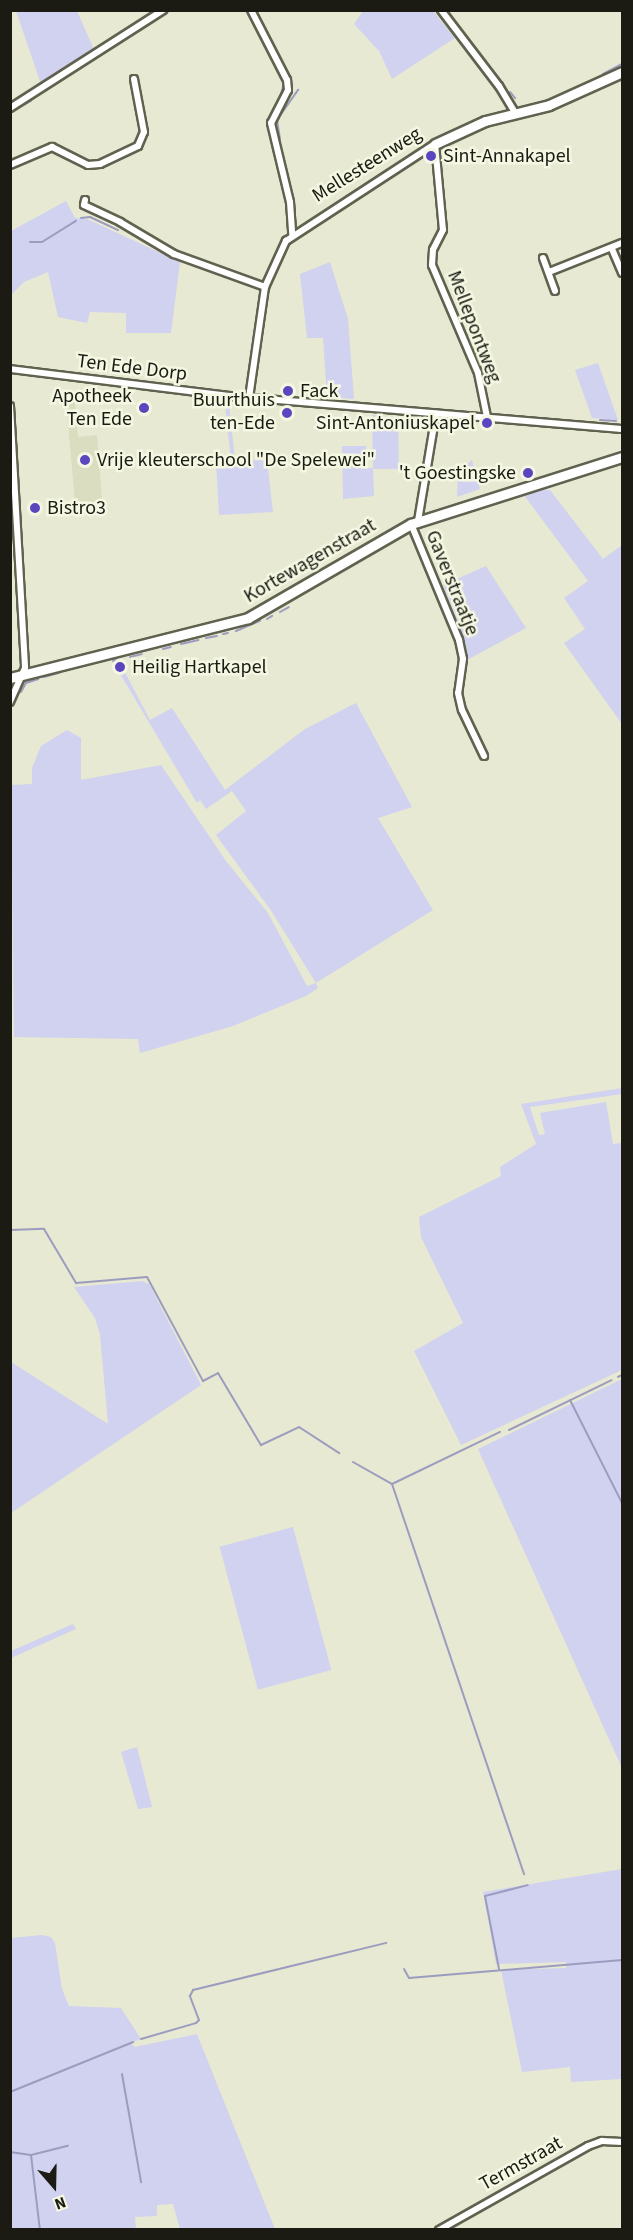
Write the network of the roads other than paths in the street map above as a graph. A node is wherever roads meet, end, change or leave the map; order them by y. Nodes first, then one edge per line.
1 (163, 10) edge
2 (251, 10) edge
3 (441, 10) edge
4 (622, 72) edge
5 (134, 79) dead end
6 (10, 108) edge
7 (515, 113) junction
8 (435, 144) junction
9 (10, 165) edge
10 (85, 200) dead end
11 (292, 234) junction
12 (622, 243) edge
13 (612, 249) junction
14 (543, 258) dead end
15 (549, 272) junction
16 (622, 273) edge
17 (266, 287) junction
18 (555, 291) dead end
19 (10, 369) edge
20 (249, 398) junction
21 (10, 406) edge
22 (436, 413) junction
23 (487, 417) junction
24 (622, 429) edge
25 (622, 457) edge
26 (415, 522) junction
27 (22, 675) junction
28 (10, 678) edge
29 (10, 702) edge
30 (484, 756) dead end
31 (622, 2142) edge
32 (439, 2229) edge

1 - 6 street
2 - 11 street
3 - 7 street
4 - 7 street, Mellesteenweg
5 - 9 street
7 - 8 street, Mellesteenweg
8 - 11 street, Mellesteenweg
8 - 23 street, Mellepontweg
10 - 17 street
11 - 17 street
12 - 13 street
13 - 15 street
13 - 16 street
14 - 15 street
15 - 18 street
17 - 20 street
19 - 20 street, Ten Ede Dorp
20 - 22 street, Ten Ede Dorp
21 - 27 street
22 - 23 street, Ten Ede Dorp
22 - 26 street, Gaverstraatje
23 - 24 street, Ten Ede Dorp
25 - 26 street, Kortewagenstraat
26 - 27 street, Kortewagenstraat
26 - 30 street, Gaverstraatje
27 - 28 street, Kortewagenstraat
27 - 29 street
31 - 32 street, Termstraat

